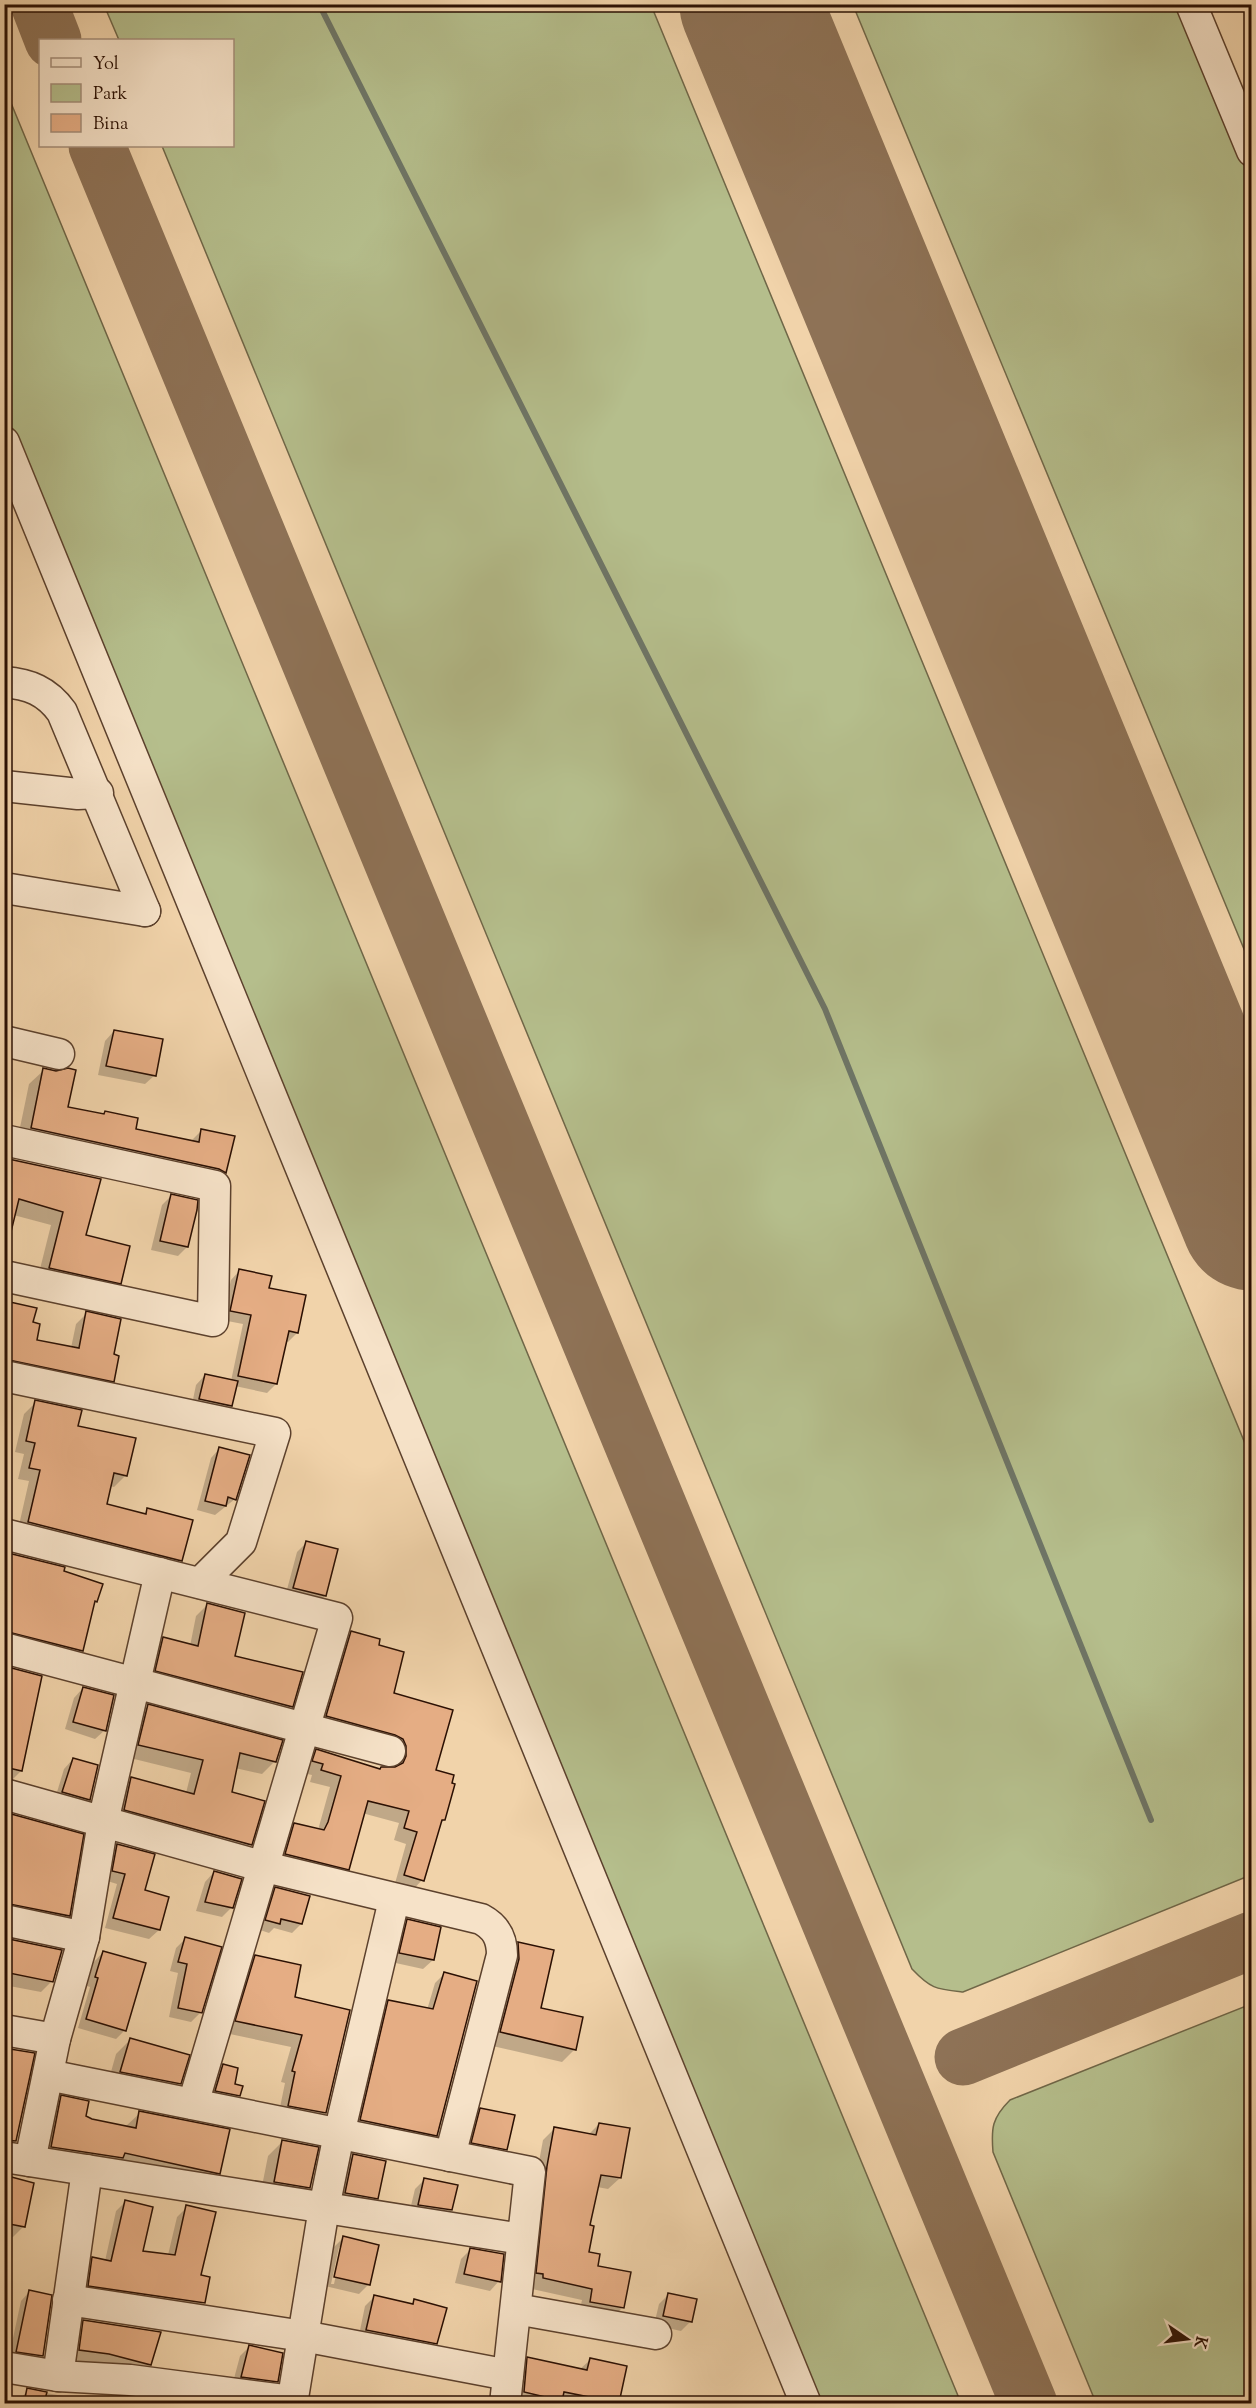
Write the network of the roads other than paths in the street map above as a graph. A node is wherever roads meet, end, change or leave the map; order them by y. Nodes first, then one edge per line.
1 (1191, 4) edge
2 (1251, 151) edge
3 (4, 442) edge
4 (4, 682) edge
5 (4, 786) edge
6 (98, 793) junction
7 (4, 888) edge
8 (4, 1041) edge
9 (59, 1054) dead end
10 (4, 1140) edge
11 (4, 1276) edge
12 (4, 1376) edge
13 (4, 1533) edge
14 (160, 1573) junction
15 (200, 1583) junction
16 (4, 1648) edge
17 (134, 1682) junction
18 (304, 1728) junction
19 (390, 1751) dead end
20 (4, 1794) edge
21 (103, 1822) junction
22 (261, 1866) junction
23 (394, 1900) junction
24 (4, 1920) edge
25 (84, 1937) junction
26 (4, 2030) edge
27 (55, 2039) junction
28 (48, 2075) junction
29 (193, 2104) junction
30 (339, 2134) junction
31 (450, 2156) junction
32 (17, 2159) edge
33 (87, 2170) junction
34 (324, 2208) junction
35 (522, 2239) junction
36 (68, 2300) junction
37 (516, 2309) junction
38 (656, 2334) dead end
39 (303, 2336) junction
40 (4, 2367) edge
41 (58, 2376) junction
42 (506, 2389) edge
43 (128, 2392) edge
44 (292, 2402) edge
45 (806, 2403) edge

1 - 2 street
3 - 45 street
4 - 6 street
5 - 6 street
6 - 7 street
8 - 9 street
10 - 11 street
12 - 15 street
13 - 14 street
14 - 15 street
14 - 17 street
15 - 18 street
16 - 17 street
17 - 18 street
17 - 21 street
18 - 19 street
18 - 22 street
20 - 21 street
21 - 22 street
21 - 25 street
22 - 23 street
22 - 29 street
23 - 30 street
23 - 31 street
24 - 25 street
25 - 27 street
26 - 27 street
27 - 28 street
28 - 29 street
28 - 32 street
29 - 30 street
30 - 31 street
30 - 34 street
31 - 35 street
32 - 33 street
33 - 34 street
33 - 36 street
34 - 35 street
34 - 39 street
35 - 37 street
36 - 39 street
36 - 41 street
37 - 38 street
37 - 42 street
39 - 42 street
39 - 44 street
40 - 41 street
41 - 43 street
43 - 44 street

